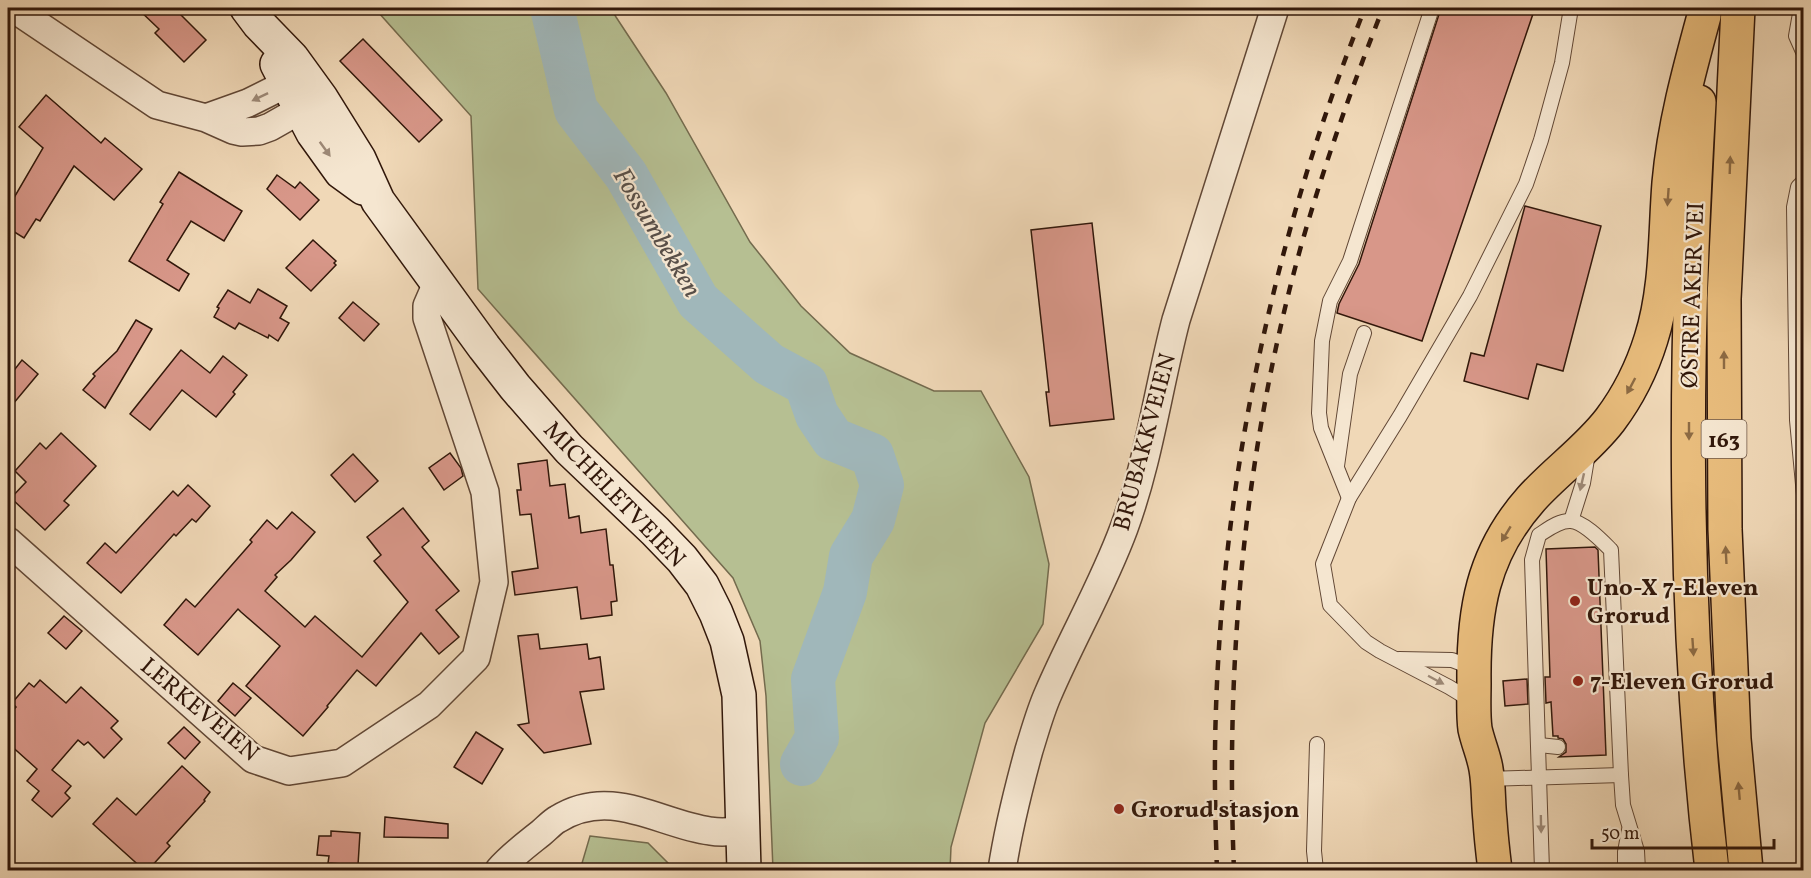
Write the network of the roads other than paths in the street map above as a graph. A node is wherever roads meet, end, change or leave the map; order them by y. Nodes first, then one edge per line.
1 (13, 8) edge
2 (1275, 8) edge
3 (1432, 8) edge
4 (1571, 8) edge
5 (1738, 8) edge
6 (1800, 8) edge
7 (1704, 12) edge
8 (253, 16) edge
9 (1803, 54) edge
10 (300, 94) junction
11 (1803, 181) edge
12 (437, 283) junction
13 (1364, 333) dead end
14 (1590, 442) junction
15 (1337, 468) junction
16 (1803, 495) edge
17 (1349, 498) junction
18 (1571, 521) junction
19 (8, 540) edge
20 (1398, 659) junction
21 (1473, 668) junction
22 (1474, 702) junction
23 (1620, 741) junction
24 (1317, 744) dead end
25 (1539, 745) junction
26 (1606, 745) dead end
27 (1558, 747) dead end
28 (1486, 773) junction
29 (1621, 775) junction
30 (1540, 777) junction
31 (1630, 825) junction
32 (743, 830) junction
33 (499, 870) edge
34 (744, 870) edge
35 (1002, 870) edge
36 (1316, 870) edge
37 (1495, 870) edge
38 (1542, 870) edge
39 (1625, 870) edge
40 (1638, 870) edge
41 (1712, 870) edge
42 (1746, 870) edge

1 - 10 street
2 - 35 street, BRUBAKKVEIEN
3 - 15 lane
4 - 17 lane
42 -> 5 highway, ØSTRE AKER VEI / 163
6 - 9 lane
7 -> 14 highway, 163
7 -> 41 highway, ØSTRE AKER VEI / 163
8 - 10 main road, MICHELETVEIEN
10 - 12 main road, MICHELETVEIEN
11 - 16 lane
12 - 19 street, LERKEVEIEN
12 - 32 main road, MICHELETVEIEN
13 - 15 lane
14 -> 18 lane
14 -> 21 highway, 163
15 - 17 lane
17 - 20 lane
18 - 23 lane
18 - 25 lane
20 - 21 lane
20 -> 22 lane
21 - 22 highway, 163
21 - 28 highway, 163
22 - 28 highway, 163
23 - 26 lane
23 - 29 lane
24 - 36 lane
25 - 27 lane
25 - 30 lane
28 - 30 lane
28 - 37 highway, 163
29 - 30 lane
29 - 31 lane
30 -> 38 lane
31 - 39 lane
31 - 40 lane
32 - 33 street
32 - 34 main road, MICHELETVEIEN

